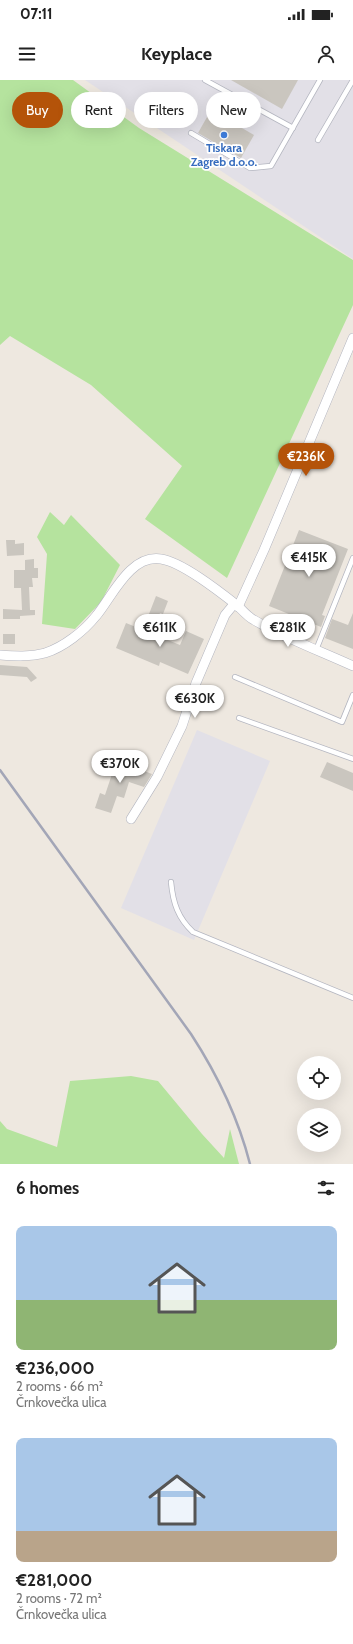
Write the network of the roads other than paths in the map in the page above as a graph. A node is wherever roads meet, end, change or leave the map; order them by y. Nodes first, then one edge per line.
1 (205, 80) edge
2 (320, 80) edge
3 (353, 80) edge
4 (293, 128) junction
5 (192, 133) dead end
6 (318, 140) dead end
7 (353, 338) edge
8 (353, 558) edge
9 (236, 605) junction
10 (316, 650) junction
11 (0, 655) edge
12 (353, 666) edge
13 (235, 676) dead end
14 (353, 695) edge
15 (239, 718) dead end
16 (353, 759) edge
17 (131, 818) dead end
18 (171, 882) dead end
19 (353, 998) edge

1 - 4 lane
2 - 4 lane
3 - 6 lane
4 - 5 lane
7 - 9 street
8 - 10 lane
9 - 10 street
9 - 11 street
9 - 17 street
10 - 12 street
13 - 14 lane
15 - 16 lane
18 - 19 lane

